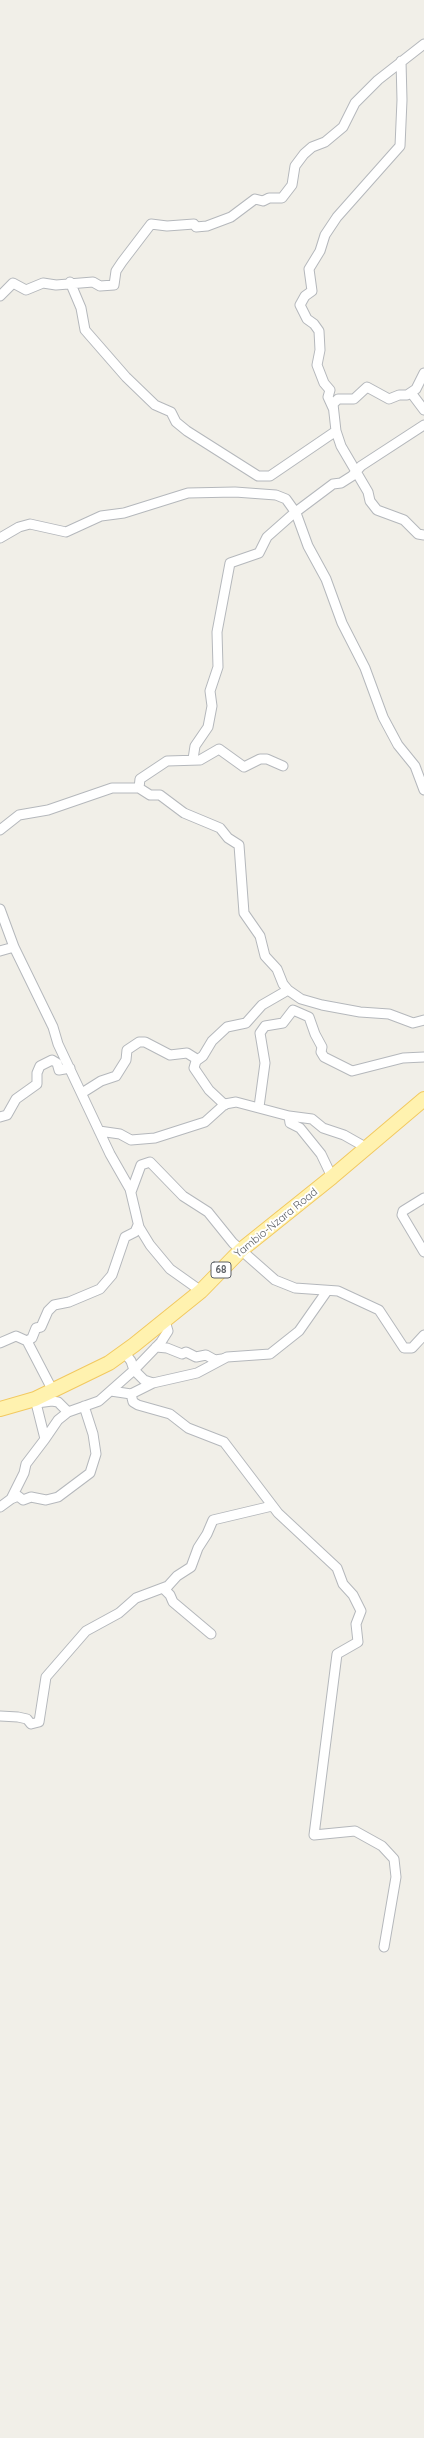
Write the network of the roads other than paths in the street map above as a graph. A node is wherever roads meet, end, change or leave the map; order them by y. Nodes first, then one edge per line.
1 (424, 44) edge
2 (401, 61) junction
3 (70, 282) junction
4 (0, 296) edge
5 (424, 373) edge
6 (412, 394) junction
7 (333, 408) junction
8 (424, 410) edge
9 (424, 425) edge
10 (336, 431) junction
11 (357, 472) junction
12 (296, 512) junction
13 (424, 535) edge
14 (0, 538) edge
15 (193, 759) junction
16 (283, 766) dead end
17 (139, 788) junction
18 (424, 790) edge
19 (0, 830) edge
20 (0, 909) edge
21 (14, 947) junction
22 (0, 951) edge
23 (288, 990) junction
24 (424, 1020) edge
25 (246, 1023) junction
26 (265, 1026) junction
27 (424, 1057) edge
28 (196, 1061) junction
29 (70, 1068) junction
30 (82, 1093) junction
31 (423, 1101) edge
32 (224, 1105) junction
33 (259, 1108) junction
34 (289, 1116) junction
35 (0, 1117) edge
36 (99, 1131) junction
37 (367, 1148) junction
38 (332, 1177) junction
39 (131, 1192) junction
40 (424, 1198) edge
41 (138, 1225) junction
42 (421, 1237) edge
43 (240, 1250) junction
44 (424, 1252) edge
45 (201, 1291) junction
46 (327, 1291) junction
47 (165, 1321) junction
48 (424, 1335) edge
49 (140, 1340) junction
50 (27, 1341) junction
51 (0, 1344) edge
52 (155, 1348) junction
53 (124, 1352) junction
54 (227, 1357) junction
55 (134, 1370) junction
56 (153, 1383) junction
57 (53, 1391) junction
58 (111, 1391) junction
59 (131, 1394) junction
60 (36, 1401) junction
61 (84, 1406) junction
62 (0, 1409) edge
63 (68, 1412) junction
64 (45, 1439) junction
65 (11, 1499) junction
66 (272, 1506) junction
67 (0, 1507) edge
68 (163, 1588) junction
69 (211, 1634) dead end
70 (0, 1716) edge
71 (384, 1947) dead end

1 - 2 street
2 - 3 street
2 - 7 street
3 - 4 street
3 - 10 street
5 - 6 street
6 - 7 street
6 - 8 street
7 - 10 street
9 - 11 street
10 - 11 street
11 - 12 street
11 - 13 street
12 - 14 street
12 - 15 street
12 - 18 street
15 - 16 street
15 - 17 street
17 - 19 street
17 - 23 street
20 - 21 street
21 - 22 street
21 - 29 street
23 - 24 street
23 - 25 street
25 - 26 street
25 - 28 street
26 - 27 street
26 - 33 street
28 - 30 street
28 - 32 street
29 - 30 street
29 - 35 street
30 - 36 street
31 - 37 main road, Yambio-Nzara Road / 68
32 - 33 street
32 - 36 street
33 - 34 street
34 - 37 street
34 - 38 street
36 - 39 street
37 - 38 main road, Yambio-Nzara Road / 68
38 - 43 main road, Yambio-Nzara Road / 68
39 - 41 street
39 - 43 street
40 - 42 street
41 - 45 street
41 - 50 street
42 - 44 street
43 - 45 main road, Yambio-Nzara Road / 68
43 - 46 street
45 - 47 main road, Yambio-Nzara Road / 68
46 - 48 street
46 - 54 street
47 - 49 main road, Yambio-Nzara Road / 68
47 - 52 street
49 - 52 street
49 - 53 main road, Yambio-Nzara Road / 68
50 - 51 street
50 - 57 street
52 - 54 street
52 - 55 street
53 - 55 street
53 - 57 main road, Yambio-Nzara Road / 68
54 - 56 street
55 - 56 street
55 - 58 street
56 - 59 street
57 - 60 main road, Yambio-Nzara Road / 68
58 - 59 street
58 - 61 street
59 - 66 street
60 - 62 main road, Yambio-Nzara Road / 68
60 - 63 street
60 - 64 street
61 - 63 street
61 - 65 street
63 - 64 street
64 - 65 street
65 - 67 street
66 - 68 street
66 - 71 street
68 - 69 street
68 - 70 street

